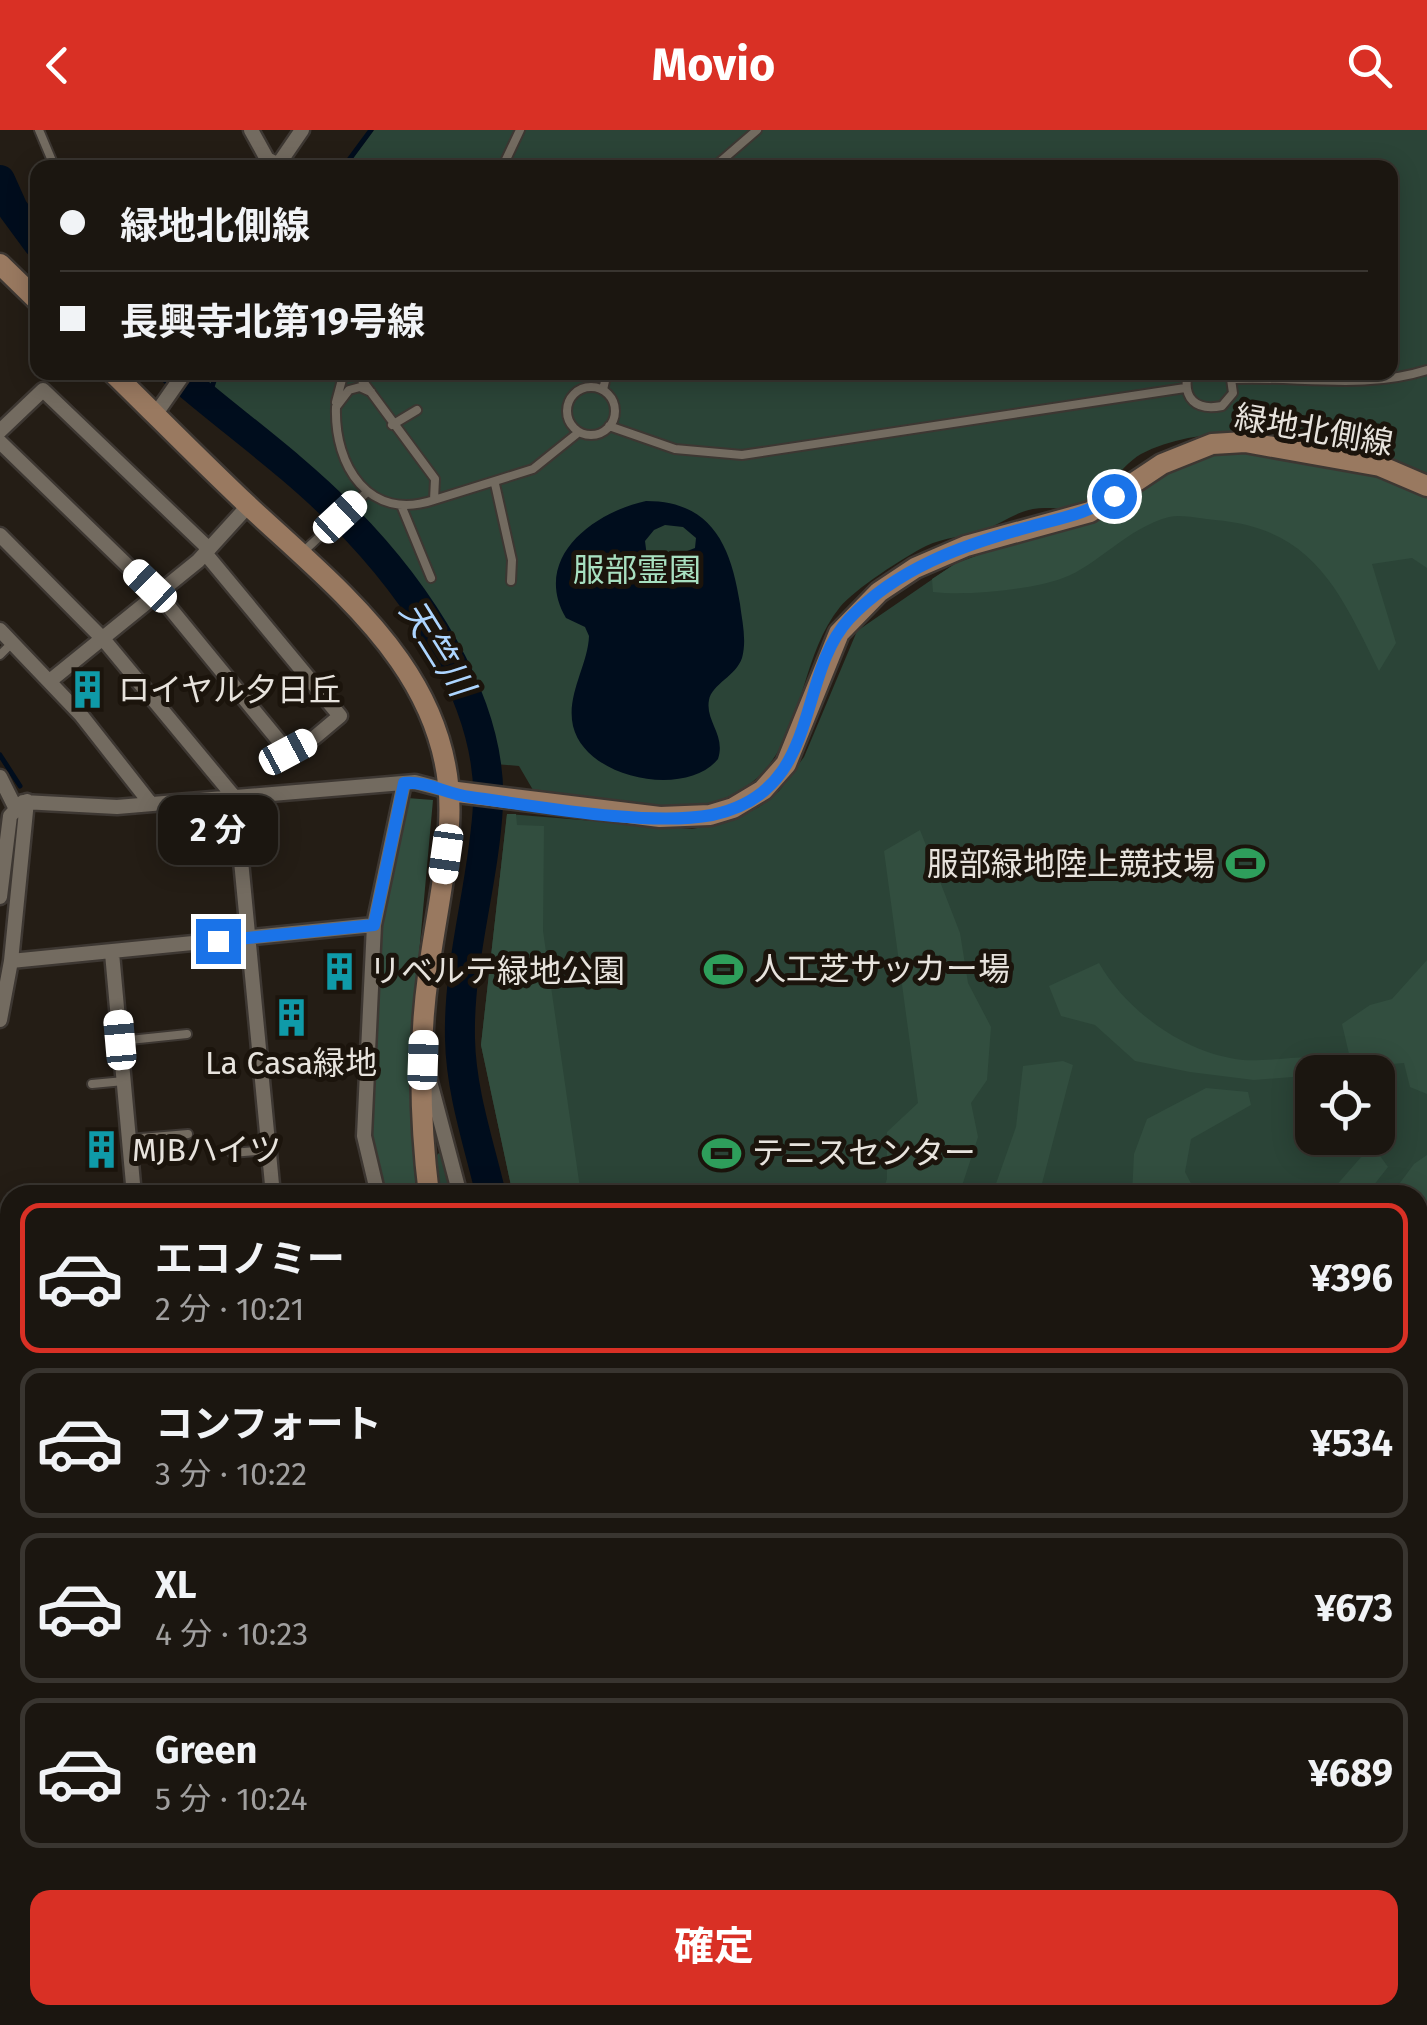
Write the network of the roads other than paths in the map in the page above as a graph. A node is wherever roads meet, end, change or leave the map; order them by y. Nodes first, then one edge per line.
1 (40, 130) edge
2 (250, 130) edge
3 (302, 130) edge
4 (520, 130) edge
5 (757, 130) edge
6 (52, 160) edge
7 (267, 160) edge
8 (281, 160) edge
9 (506, 160) edge
10 (722, 160) edge
11 (0, 264) edge
12 (30, 293) edge
13 (1427, 370) edge
14 (1398, 376) edge
15 (120, 380) edge
16 (180, 380) edge
17 (342, 380) edge
18 (362, 380) edge
19 (605, 380) edge
20 (1186, 380) edge
21 (1232, 380) edge
22 (1340, 380) edge
23 (1377, 380) edge
24 (564, 388) dead end
25 (1184, 388) junction
26 (603, 390) junction
27 (371, 392) junction
28 (573, 395) junction
29 (336, 408) junction
30 (417, 410) dead end
31 (155, 414) junction
32 (392, 425) junction
33 (609, 426) junction
34 (0, 431) edge
35 (579, 432) junction
36 (0, 442) edge
37 (434, 480) junction
38 (495, 484) junction
39 (1427, 486) edge
40 (460, 492) junction
41 (366, 493) junction
42 (434, 500) junction
43 (401, 505) junction
44 (248, 506) junction
45 (0, 535) edge
46 (207, 551) junction
47 (301, 554) junction
48 (430, 578) dead end
49 (510, 581) dead end
50 (158, 594) junction
51 (0, 630) edge
52 (104, 640) junction
53 (12, 642) junction
54 (0, 655) edge
55 (51, 680) junction
56 (0, 776) edge
57 (404, 783) junction
58 (458, 794) junction
59 (235, 798) junction
60 (21, 804) junction
61 (151, 804) junction
62 (0, 897) edge
63 (374, 925) junction
64 (248, 937) junction
65 (112, 953) junction
66 (11, 961) junction
67 (0, 1020) edge
68 (187, 1034) dead end
69 (120, 1040) junction
70 (423, 1060) junction
71 (124, 1082) junction
72 (92, 1084) dead end
73 (188, 1134) dead end
74 (129, 1138) junction
75 (268, 1150) junction
76 (232, 1153) dead end
77 (133, 1185) edge
78 (271, 1185) edge
79 (376, 1185) edge
80 (428, 1185) edge
81 (457, 1185) edge

1 - 6 lane
2 - 7 street
3 - 8 street
4 - 9 lane
5 - 10 lane
11 - 12 street
13 - 14 lane
15 - 31 street
16 - 31 street
17 - 29 lane
18 - 27 lane
19 - 26 lane
20 - 25 lane
21 - 25 lane
22 - 23 lane
24 - 28 lane
25 - 33 lane
26 - 28 lane
26 - 33 lane
27 - 29 lane
27 - 32 lane
28 - 35 lane
29 - 41 lane
30 - 32 lane
31 - 44 street
32 - 37 lane
33 - 35 lane
34 - 46 street
35 - 38 lane
36 - 50 street
37 - 40 lane
37 - 42 lane
38 - 40 lane
38 - 49 lane
39 - 58 street, 緑地北側線
40 - 42 lane
41 - 43 lane
41 - 47 lane
42 - 43 lane
43 - 48 lane
44 - 46 street
44 - 47 street
45 - 52 street
46 - 50 street
46 - 50 street
47 - 58 street
50 - 52 street
51 - 53 street
52 - 55 street
52 - 59 street
53 - 54 lane
53 - 55 street
55 - 61 street
56 - 60 street
57 - 58 street
57 - 59 street
57 - 63 street
58 - 70 street
59 - 61 street
59 - 64 street
60 - 61 street
60 - 62 street
60 - 66 street
63 - 64 street
63 - 79 street
64 - 65 street
64 - 75 street
65 - 66 street
65 - 69 street
66 - 67 street
68 - 69 lane
69 - 71 street
70 - 80 street
70 - 81 street
71 - 72 lane
71 - 74 street
73 - 74 lane
74 - 77 street
75 - 76 lane
75 - 78 street

